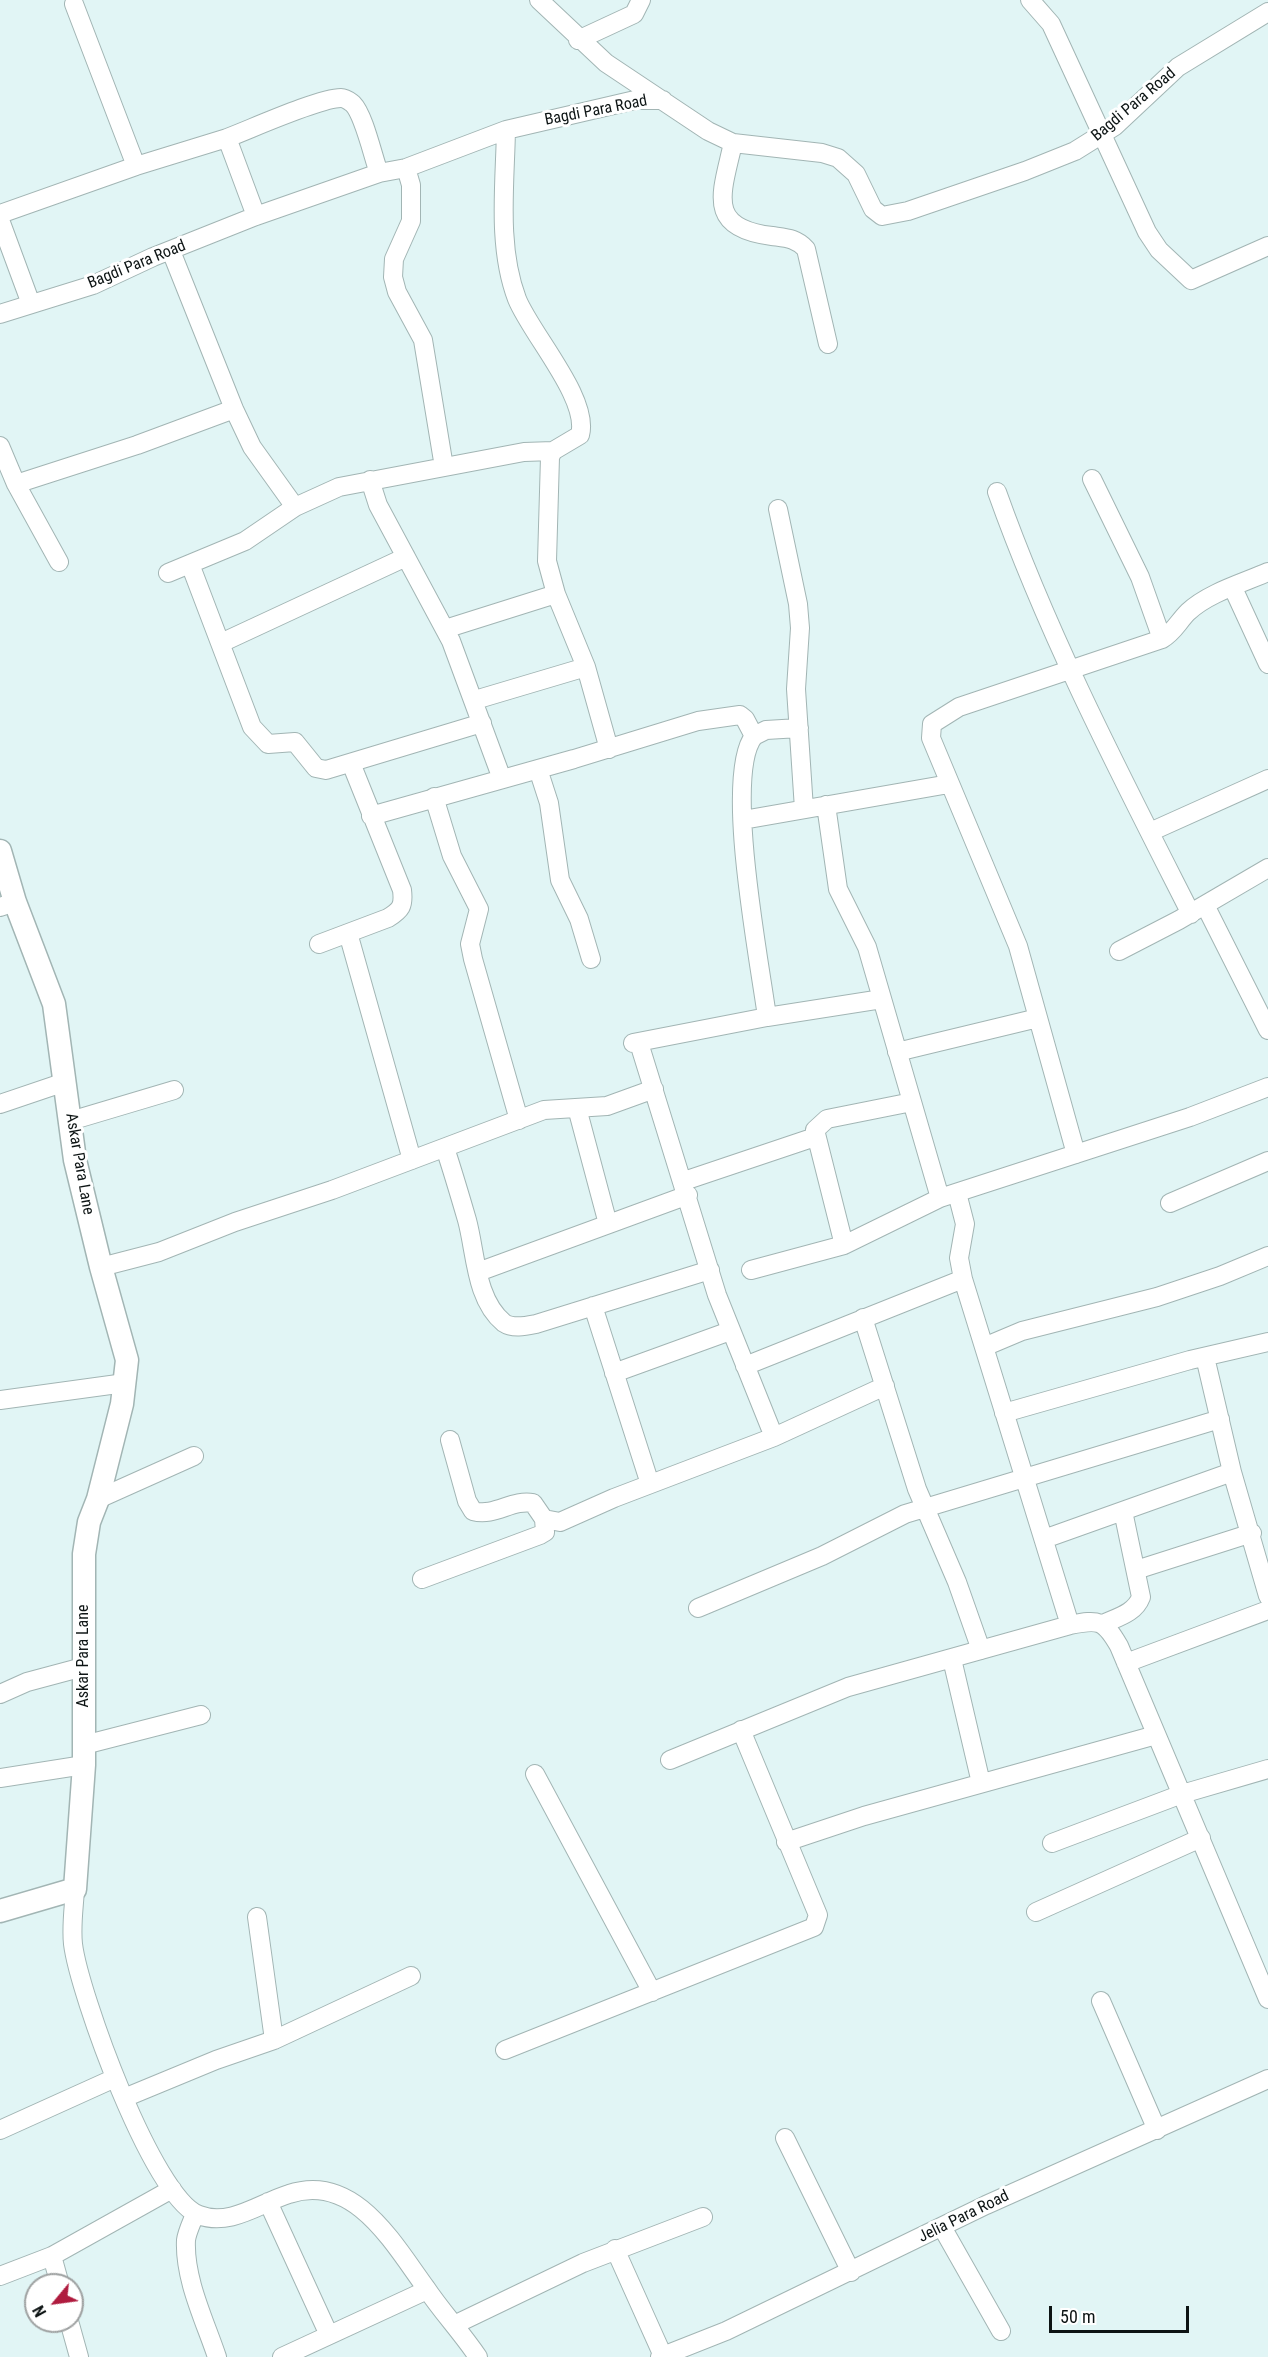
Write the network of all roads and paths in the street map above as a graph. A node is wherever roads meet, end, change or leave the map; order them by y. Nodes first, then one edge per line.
1 (539, 0) edge
2 (640, 0) edge
3 (1030, 0) edge
4 (74, 4) dead end
5 (1268, 12) edge
6 (578, 40) junction
7 (663, 100) junction
8 (506, 130) junction
9 (1101, 136) junction
10 (227, 138) junction
11 (733, 143) junction
12 (136, 166) junction
13 (406, 168) junction
14 (379, 174) junction
15 (0, 213) edge
16 (256, 216) junction
17 (0, 219) edge
18 (1268, 246) edge
19 (171, 252) junction
20 (31, 304) junction
21 (0, 314) edge
22 (828, 344) dead end
23 (234, 409) junction
24 (0, 446) edge
25 (553, 451) junction
26 (444, 467) junction
27 (1092, 479) dead end
28 (370, 480) junction
29 (16, 484) junction
30 (997, 492) dead end
31 (295, 507) junction
32 (778, 509) dead end
33 (406, 557) junction
34 (59, 562) dead end
35 (190, 564) junction
36 (1268, 572) edge
37 (168, 573) dead end
38 (1233, 588) junction
39 (556, 594) junction
40 (446, 629) junction
41 (1162, 639) junction
42 (221, 643) junction
43 (1268, 664) edge
44 (586, 668) junction
45 (1072, 670) junction
46 (475, 700) junction
47 (482, 723) junction
48 (798, 728) junction
49 (754, 736) junction
50 (609, 749) junction
51 (351, 763) junction
52 (538, 769) junction
53 (501, 779) junction
54 (1268, 779) edge
55 (950, 784) junction
56 (434, 797) junction
57 (826, 805) junction
58 (804, 809) junction
59 (371, 816) junction
60 (743, 820) junction
61 (1150, 832) junction
62 (0, 851) edge
63 (1266, 875) edge
64 (7, 905) edge
65 (1198, 909) junction
66 (348, 933) junction
67 (319, 944) dead end
68 (1119, 951) dead end
69 (591, 959) dead end
70 (882, 999) junction
71 (767, 1017) junction
72 (1038, 1018) junction
73 (1267, 1025) edge
74 (897, 1052) junction
75 (65, 1082) junction
76 (1268, 1087) edge
77 (654, 1089) junction
78 (174, 1090) dead end
79 (912, 1102) junction
80 (0, 1104) edge
81 (577, 1108) junction
82 (519, 1120) junction
83 (70, 1121) junction
84 (815, 1137) junction
85 (445, 1148) junction
86 (1076, 1154) junction
87 (412, 1160) junction
88 (1268, 1161) edge
89 (686, 1188) junction
90 (949, 1196) junction
91 (1170, 1203) dead end
92 (608, 1224) junction
93 (844, 1245) junction
94 (1268, 1256) edge
95 (101, 1267) junction
96 (710, 1270) junction
97 (751, 1270) dead end
98 (478, 1272) junction
99 (963, 1279) junction
100 (593, 1306) junction
101 (863, 1318) junction
102 (730, 1331) junction
103 (1268, 1342) edge
104 (984, 1347) junction
105 (1205, 1357) junction
106 (745, 1366) junction
107 (614, 1372) junction
108 (125, 1383) junction
109 (885, 1386) junction
110 (0, 1400) edge
111 (1004, 1413) junction
112 (1220, 1419) junction
113 (774, 1437) junction
114 (450, 1440) dead end
115 (195, 1456) dead end
116 (1232, 1472) junction
117 (1025, 1477) junction
118 (650, 1484) junction
119 (98, 1499) junction
120 (924, 1508) junction
121 (1123, 1511) junction
122 (544, 1519) junction
123 (1252, 1533) junction
124 (1044, 1539) junction
125 (1136, 1570) junction
126 (422, 1579) dead end
127 (1268, 1596) edge
128 (698, 1608) dead end
129 (1268, 1610) edge
130 (1103, 1623) junction
131 (1070, 1625) junction
132 (981, 1650) junction
133 (952, 1659) junction
134 (1126, 1663) junction
135 (83, 1667) junction
136 (0, 1694) edge
137 (201, 1715) dead end
138 (741, 1730) junction
139 (1156, 1735) junction
140 (84, 1755) junction
141 (670, 1760) dead end
142 (1268, 1769) edge
143 (535, 1774) dead end
144 (0, 1778) edge
145 (981, 1783) junction
146 (1182, 1794) junction
147 (1201, 1838) junction
148 (786, 1842) junction
149 (1052, 1843) dead end
150 (75, 1889) junction
151 (0, 1911) edge
152 (1036, 1912) dead end
153 (257, 1917) dead end
154 (411, 1976) dead end
155 (652, 1992) junction
156 (1268, 1999) edge
157 (1101, 2001) dead end
158 (274, 2040) junction
159 (505, 2050) dead end
160 (115, 2078) junction
161 (1266, 2084) edge
162 (124, 2098) junction
163 (0, 2130) edge
164 (1157, 2130) junction
165 (785, 2138) dead end
166 (172, 2189) junction
167 (268, 2202) junction
168 (195, 2214) junction
169 (703, 2217) dead end
170 (942, 2227) junction
171 (615, 2249) junction
172 (52, 2256) junction
173 (851, 2272) junction
174 (57, 2273) edge
175 (0, 2276) edge
176 (427, 2290) junction
177 (454, 2325) junction
178 (1001, 2331) dead end
179 (72, 2333) edge
180 (329, 2335) junction
181 (704, 2349) edge
182 (662, 2356) edge
183 (79, 2357) edge
184 (217, 2357) edge
185 (282, 2357) edge
186 (478, 2357) edge

1 - 6 street
2 - 6 street
3 - 9 street
4 - 12 street
5 - 9 street, Bagdi Para Road
6 - 7 street
7 - 8 street, Bagdi Para Road
7 - 11 street, Bagdi Para Road
8 - 13 street, Bagdi Para Road
8 - 25 street
9 - 11 street, Bagdi Para Road
9 - 18 street
10 - 12 street
10 - 14 street
10 - 16 street
11 - 22 street
12 - 15 street
13 - 14 street, Bagdi Para Road
13 - 26 street
14 - 16 street, Bagdi Para Road
16 - 19 street, Bagdi Para Road
17 - 20 street
19 - 20 street, Bagdi Para Road
19 - 23 street
20 - 21 street, Bagdi Para Road
23 - 29 street
23 - 31 street
24 - 29 street
25 - 26 street
25 - 39 street
26 - 28 street
27 - 41 street
28 - 31 street
28 - 33 street
29 - 34 street
30 - 45 street
31 - 35 street
32 - 48 street
33 - 40 street
33 - 42 street
35 - 37 street
35 - 42 street
36 - 38 street
38 - 41 street
38 - 43 street
39 - 40 street
39 - 44 street
40 - 46 street
41 - 45 street
42 - 51 street
44 - 46 street
44 - 50 street
45 - 55 street
45 - 61 street
46 - 47 street
47 - 51 street
47 - 53 street
48 - 49 street
48 - 58 street
49 - 50 street
49 - 60 street
50 - 52 street
51 - 59 street
52 - 53 street
52 - 69 street
53 - 56 street
54 - 61 street
55 - 57 street
55 - 72 street
56 - 59 street
56 - 82 street
57 - 58 street
57 - 70 street
58 - 60 street
59 - 66 street
60 - 71 street
61 - 65 street
62 - 64 street, Askar Para Lane
63 - 65 street
64 - 75 street, Askar Para Lane
65 - 68 street
65 - 73 street
66 - 67 street
66 - 87 street
70 - 71 street
70 - 74 street
71 - 77 street
72 - 74 street
72 - 86 street
74 - 79 street
75 - 80 street
75 - 83 street, Askar Para Lane
76 - 86 street
77 - 81 street
77 - 89 street
78 - 83 street
79 - 84 street
79 - 90 street
81 - 82 street
81 - 92 street
82 - 85 street
83 - 95 street, Askar Para Lane
84 - 89 street
84 - 93 street
85 - 87 street
85 - 98 street
86 - 90 street
87 - 95 street
88 - 91 street
89 - 92 street
89 - 96 street
90 - 93 street
90 - 99 street
92 - 98 street
93 - 97 street
94 - 104 street
95 - 108 street, Askar Para Lane
96 - 100 street
96 - 102 street
98 - 100 street
99 - 101 street
99 - 104 street
100 - 107 street
101 - 106 street
101 - 109 street
102 - 106 street
102 - 107 street
103 - 105 street
104 - 111 street
105 - 111 street
105 - 112 street
106 - 113 street
107 - 118 street
108 - 110 street
108 - 119 street, Askar Para Lane
109 - 113 street
109 - 120 street
111 - 117 street
112 - 116 street
112 - 117 street
113 - 118 street
114 - 122 street
115 - 119 street
116 - 121 street
116 - 123 street
117 - 120 street
117 - 124 street
118 - 122 street
119 - 135 street, Askar Para Lane
120 - 128 street
120 - 132 street
121 - 124 street
121 - 125 street
122 - 126 street
123 - 125 street
123 - 127 street
124 - 131 street
125 - 130 street
129 - 134 street
130 - 131 street
130 - 134 street
131 - 132 street
132 - 133 street
133 - 138 street
133 - 145 street
134 - 139 street
135 - 136 street
135 - 140 street, Askar Para Lane
137 - 140 street
138 - 141 street
138 - 148 street
139 - 145 street
139 - 146 street
140 - 144 street
140 - 150 street, Askar Para Lane
142 - 146 street
143 - 155 street
145 - 148 street
146 - 147 street
146 - 149 street
147 - 152 street
147 - 156 street
148 - 155 street
150 - 151 street
150 - 160 street, Askar Para Lane
153 - 158 street
154 - 158 street
155 - 159 street
157 - 164 street
158 - 162 street
160 - 162 street, Askar Para Lane
160 - 163 street
161 - 164 street, Jelia Para Road
162 - 166 street, Askar Para Lane
164 - 170 street, Jelia Para Road
165 - 173 street
166 - 168 street, Askar Para Lane
166 - 172 street
167 - 168 street
167 - 176 street
167 - 180 street
168 - 184 street
169 - 171 street
170 - 173 street, Jelia Para Road
170 - 178 street
171 - 177 street
171 - 182 street
172 - 174 street
172 - 175 street
173 - 181 street, Jelia Para Road
176 - 177 street
176 - 180 street
177 - 186 street
179 - 183 street
180 - 185 street
181 - 182 street, Jelia Para Road

